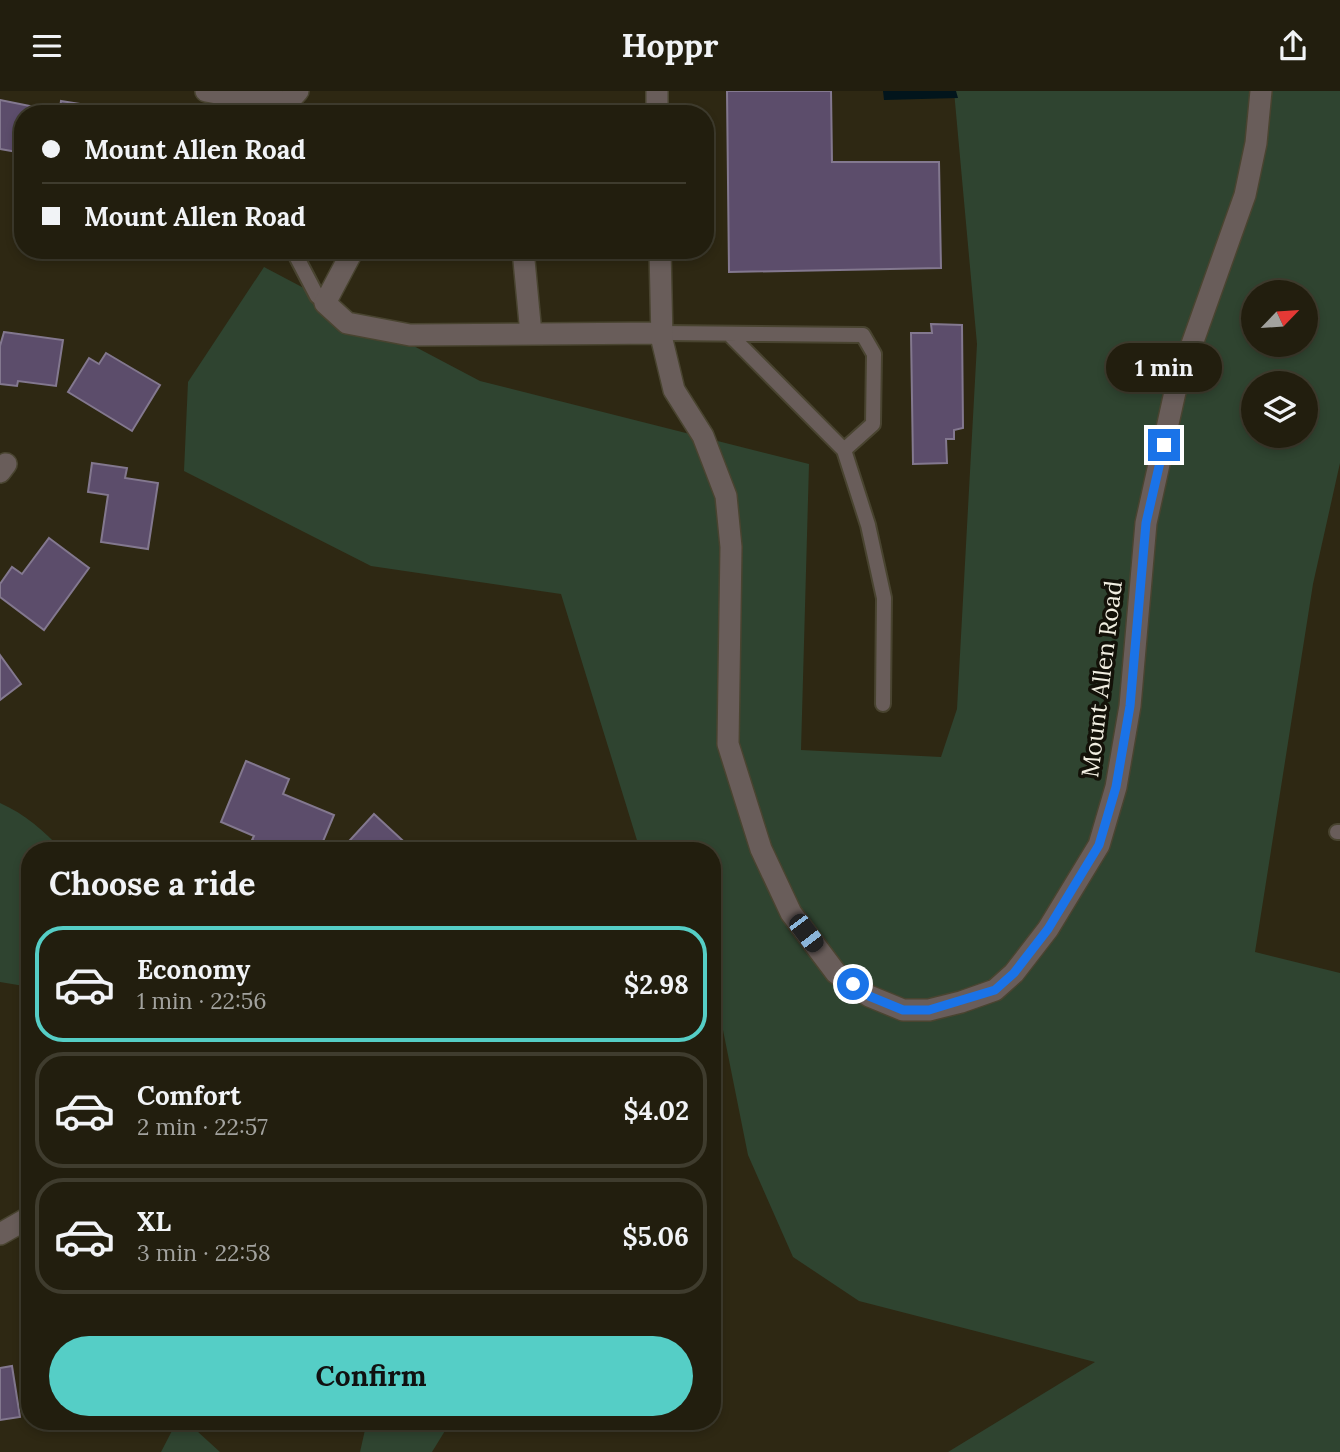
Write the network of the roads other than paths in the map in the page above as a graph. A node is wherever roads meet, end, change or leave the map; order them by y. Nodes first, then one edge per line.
1 (206, 91) edge
2 (1261, 91) edge
3 (291, 102) edge
4 (298, 259) edge
5 (348, 259) edge
6 (524, 259) edge
7 (660, 259) edge
8 (326, 303) junction
9 (662, 333) junction
10 (531, 334) junction
11 (729, 334) junction
12 (844, 450) junction
13 (883, 704) dead end
14 (21, 1222) edge
15 (0, 1234) edge

1 - 3 street
2 - 9 street, Mount Allen Road
4 - 8 lane
5 - 8 street
6 - 10 street
7 - 9 street, Mount Allen Road
8 - 10 street
9 - 10 street
9 - 11 lane
11 - 12 lane
11 - 12 lane
12 - 13 lane
14 - 15 street

